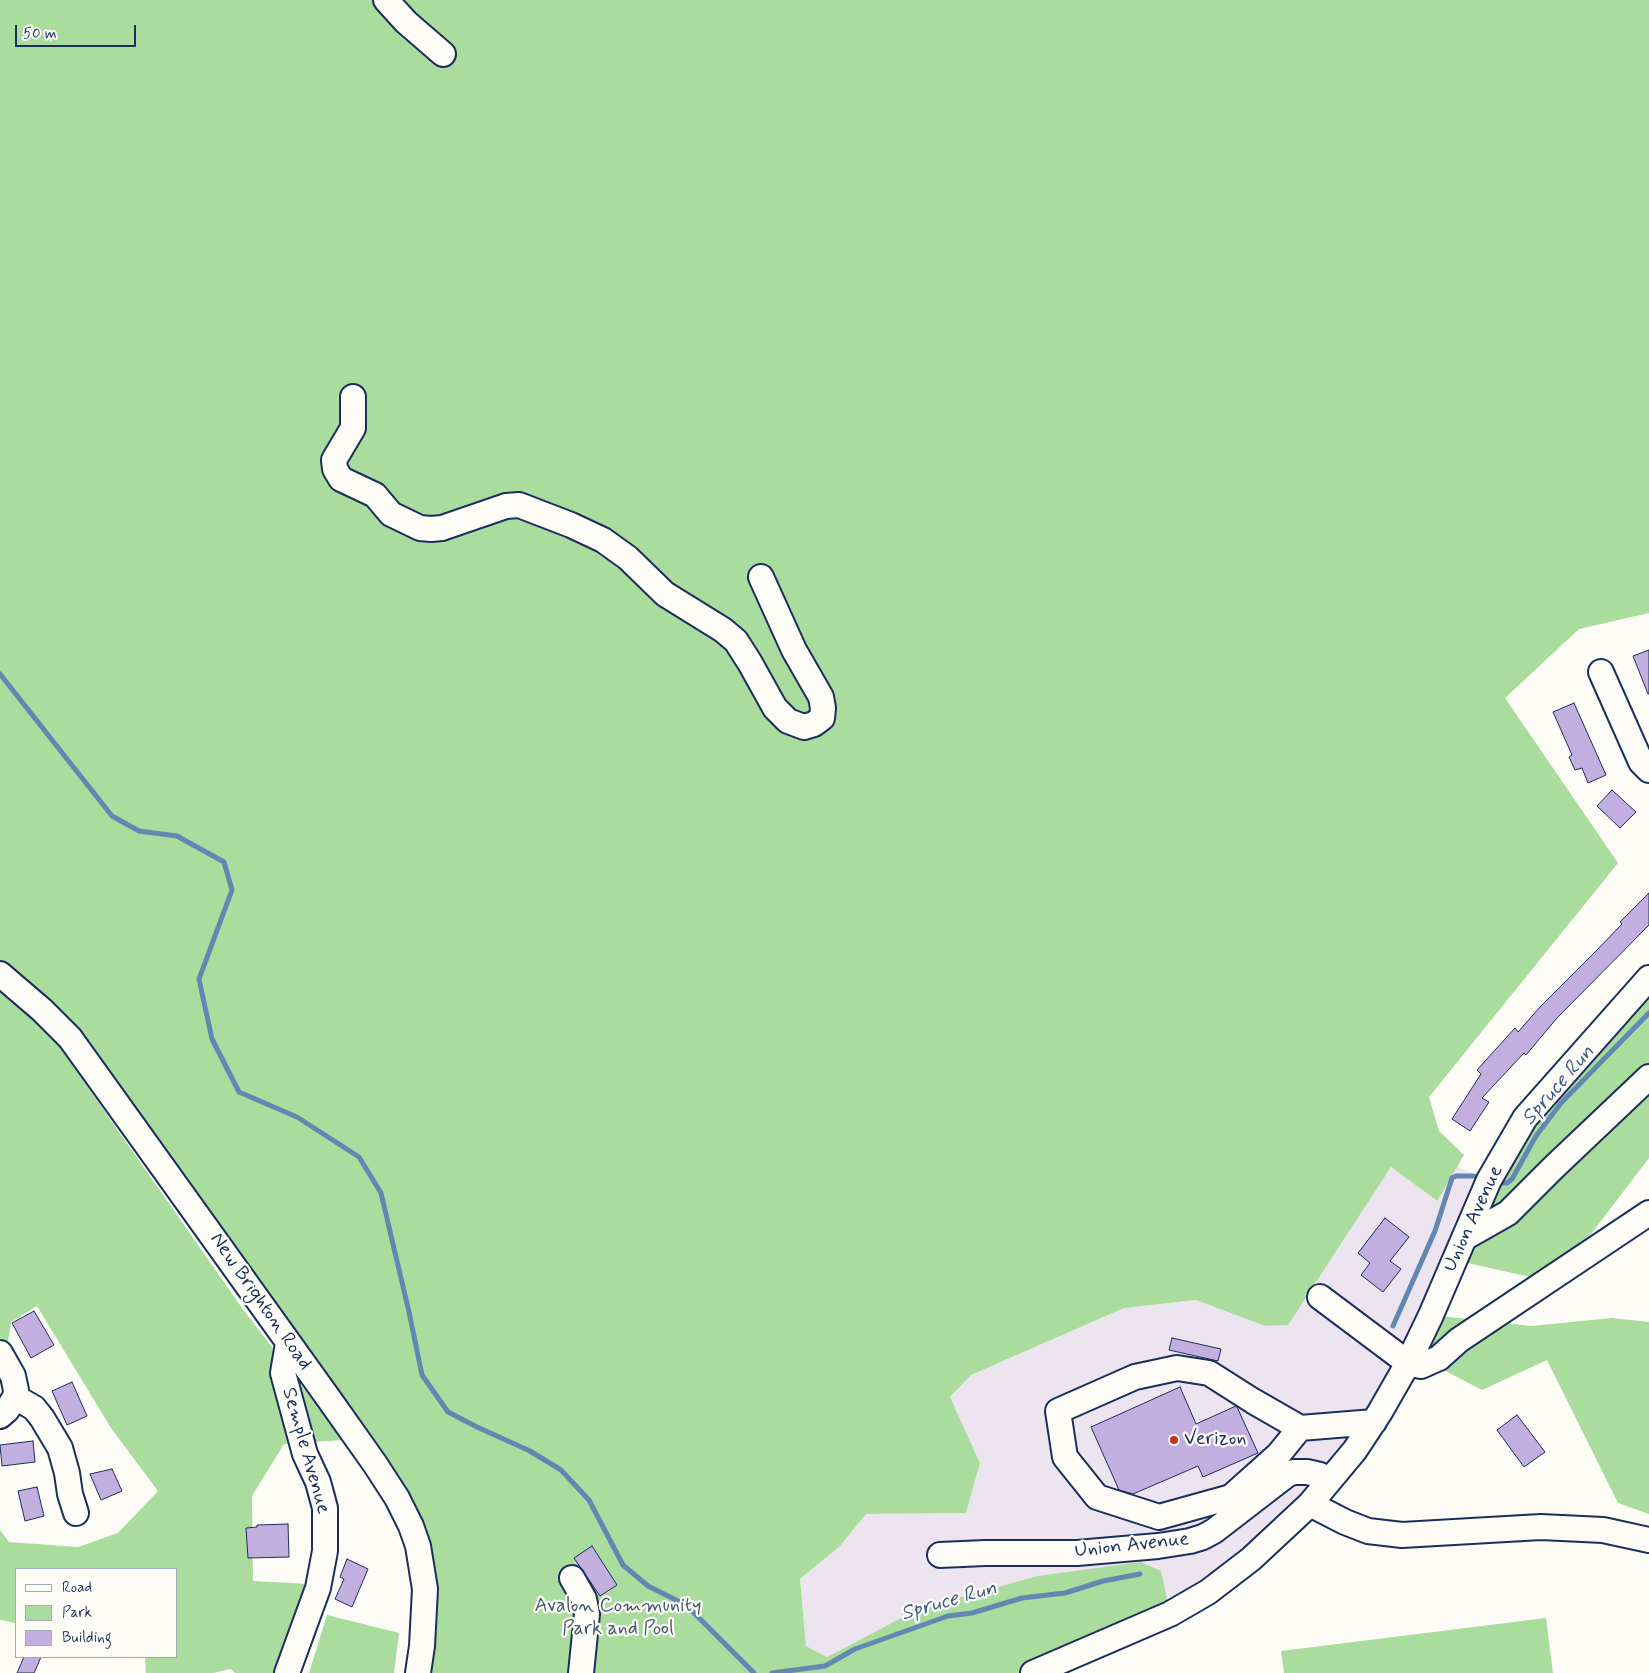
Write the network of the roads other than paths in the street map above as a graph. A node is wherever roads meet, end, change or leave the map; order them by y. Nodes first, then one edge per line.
1 (386, 0) edge
2 (443, 54) dead end
3 (353, 397) dead end
4 (761, 577) dead end
5 (1601, 672) dead end
6 (1649, 770) edge
7 (0, 974) edge
8 (1649, 978) edge
9 (1649, 1078) edge
10 (1649, 1213) edge
11 (1464, 1238) junction
12 (1320, 1297) dead end
13 (288, 1343) junction
14 (0, 1353) edge
15 (1408, 1363) junction
16 (15, 1398) junction
17 (0, 1416) edge
18 (1374, 1422) junction
19 (1300, 1428) junction
20 (1330, 1480) junction
21 (1310, 1504) junction
22 (76, 1513) dead end
23 (1649, 1540) edge
24 (940, 1555) dead end
25 (572, 1578) dead end
26 (287, 1673) edge
27 (418, 1673) edge
28 (582, 1673) edge
29 (1032, 1673) edge

1 - 2 street
3 - 4 street
5 - 6 street
7 - 13 street, New Brighton Road
8 - 11 street, Union Avenue
9 - 11 street
10 - 15 street
11 - 15 street, Union Avenue
12 - 15 street
13 - 26 street, Semple Avenue
13 - 27 street, New Brighton Road
14 - 16 street
15 - 18 street, Union Avenue
16 - 17 street
16 - 22 street
18 - 19 street
18 - 20 street, Union Avenue
19 - 19 street
20 - 21 street, Union Avenue
20 - 24 street, Union Avenue
21 - 23 street
21 - 29 street, Union Avenue
25 - 28 street

